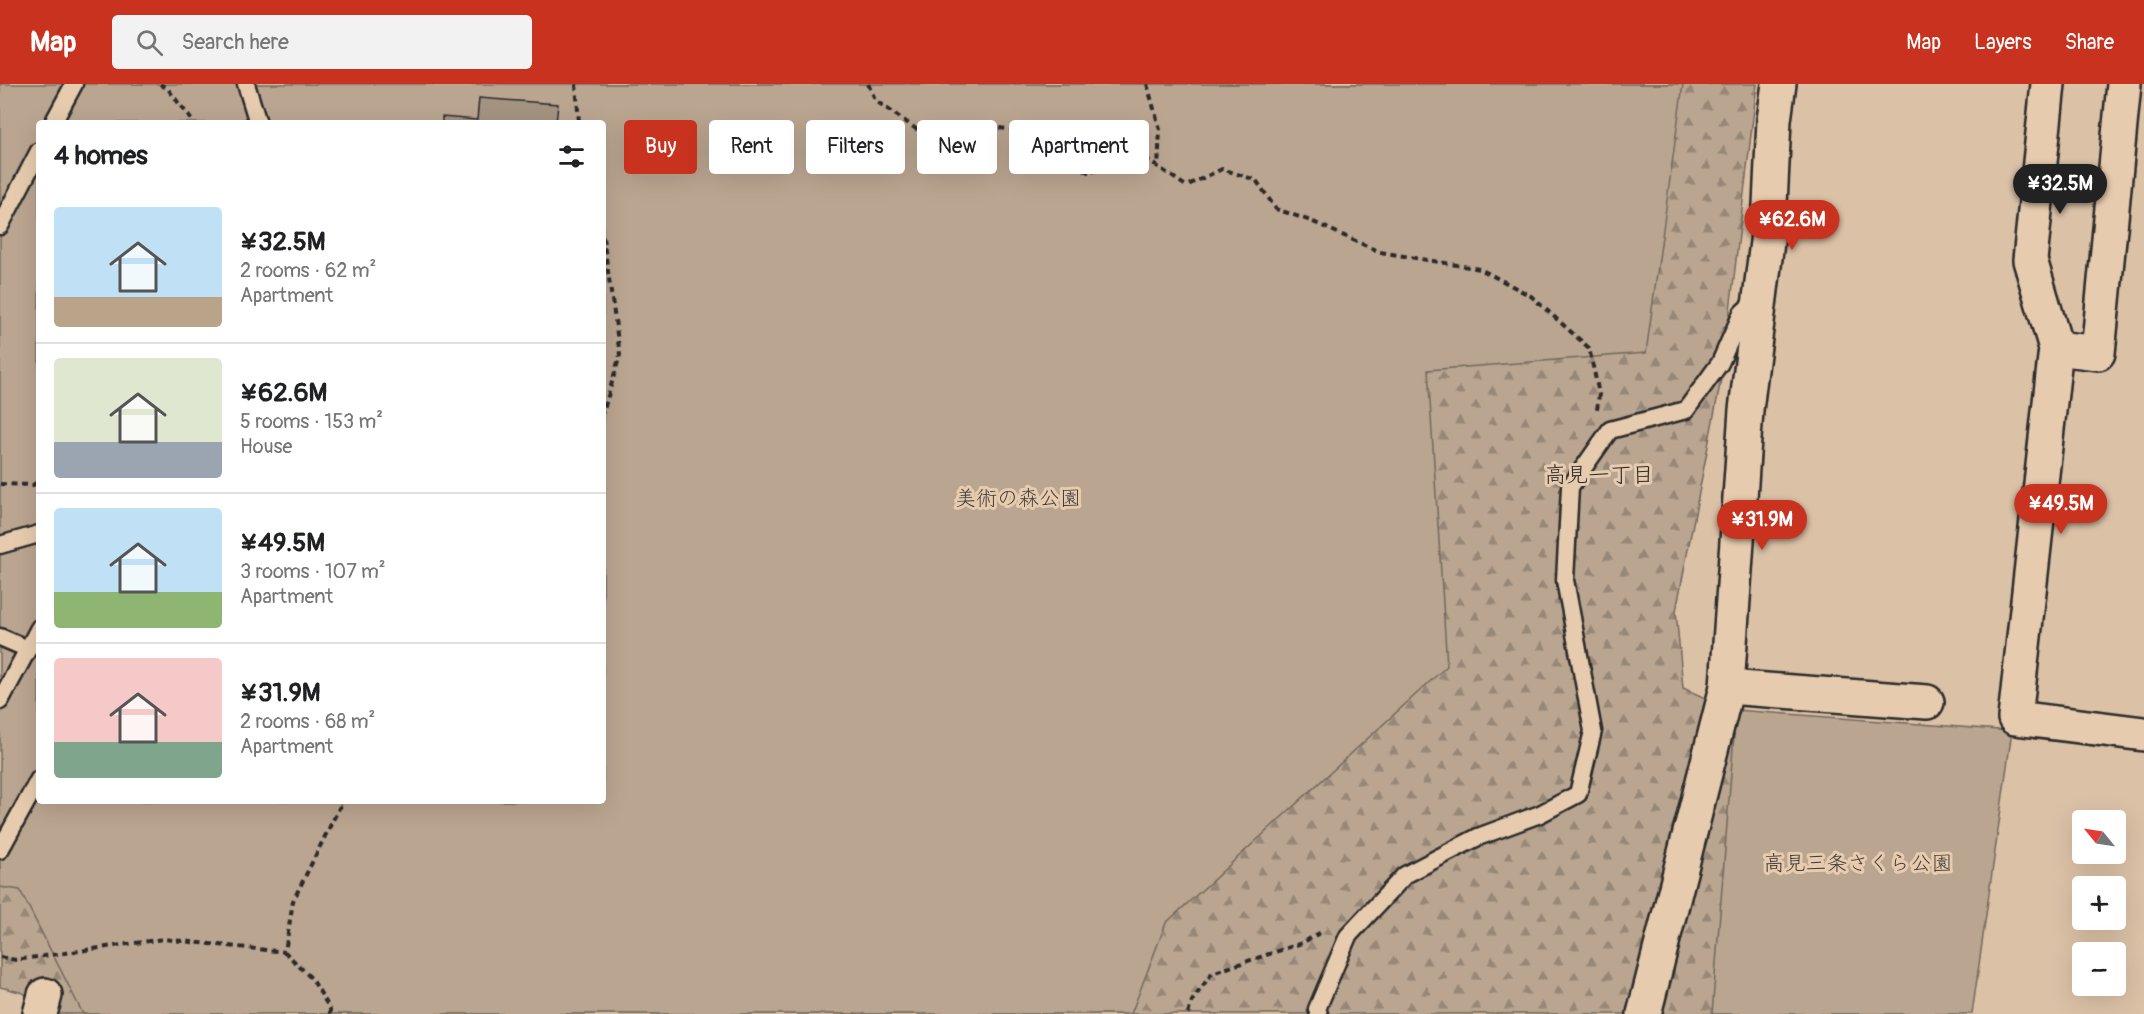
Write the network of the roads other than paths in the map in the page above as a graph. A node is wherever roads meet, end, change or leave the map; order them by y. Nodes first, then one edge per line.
1 (74, 84) edge
2 (246, 84) edge
3 (1779, 84) edge
4 (2048, 84) edge
5 (2124, 84) edge
6 (55, 120) edge
7 (257, 120) edge
8 (36, 157) edge
9 (0, 226) edge
10 (1760, 296) junction
11 (2056, 348) junction
12 (36, 535) edge
13 (0, 545) edge
14 (36, 634) edge
15 (0, 637) edge
16 (28, 649) junction
17 (1726, 687) junction
18 (0, 701) edge
19 (1927, 702) dead end
20 (2144, 734) edge
21 (36, 784) edge
22 (0, 850) edge
23 (1318, 1014) edge
24 (1644, 1014) edge

1 - 6 lane
2 - 7 lane
3 - 10 street
4 - 11 street
5 - 11 street
8 - 9 lane
10 - 17 street
10 - 23 lane
11 - 20 street
12 - 13 lane
14 - 16 lane
15 - 16 lane
16 - 18 lane
17 - 19 street
17 - 24 street
21 - 22 lane

